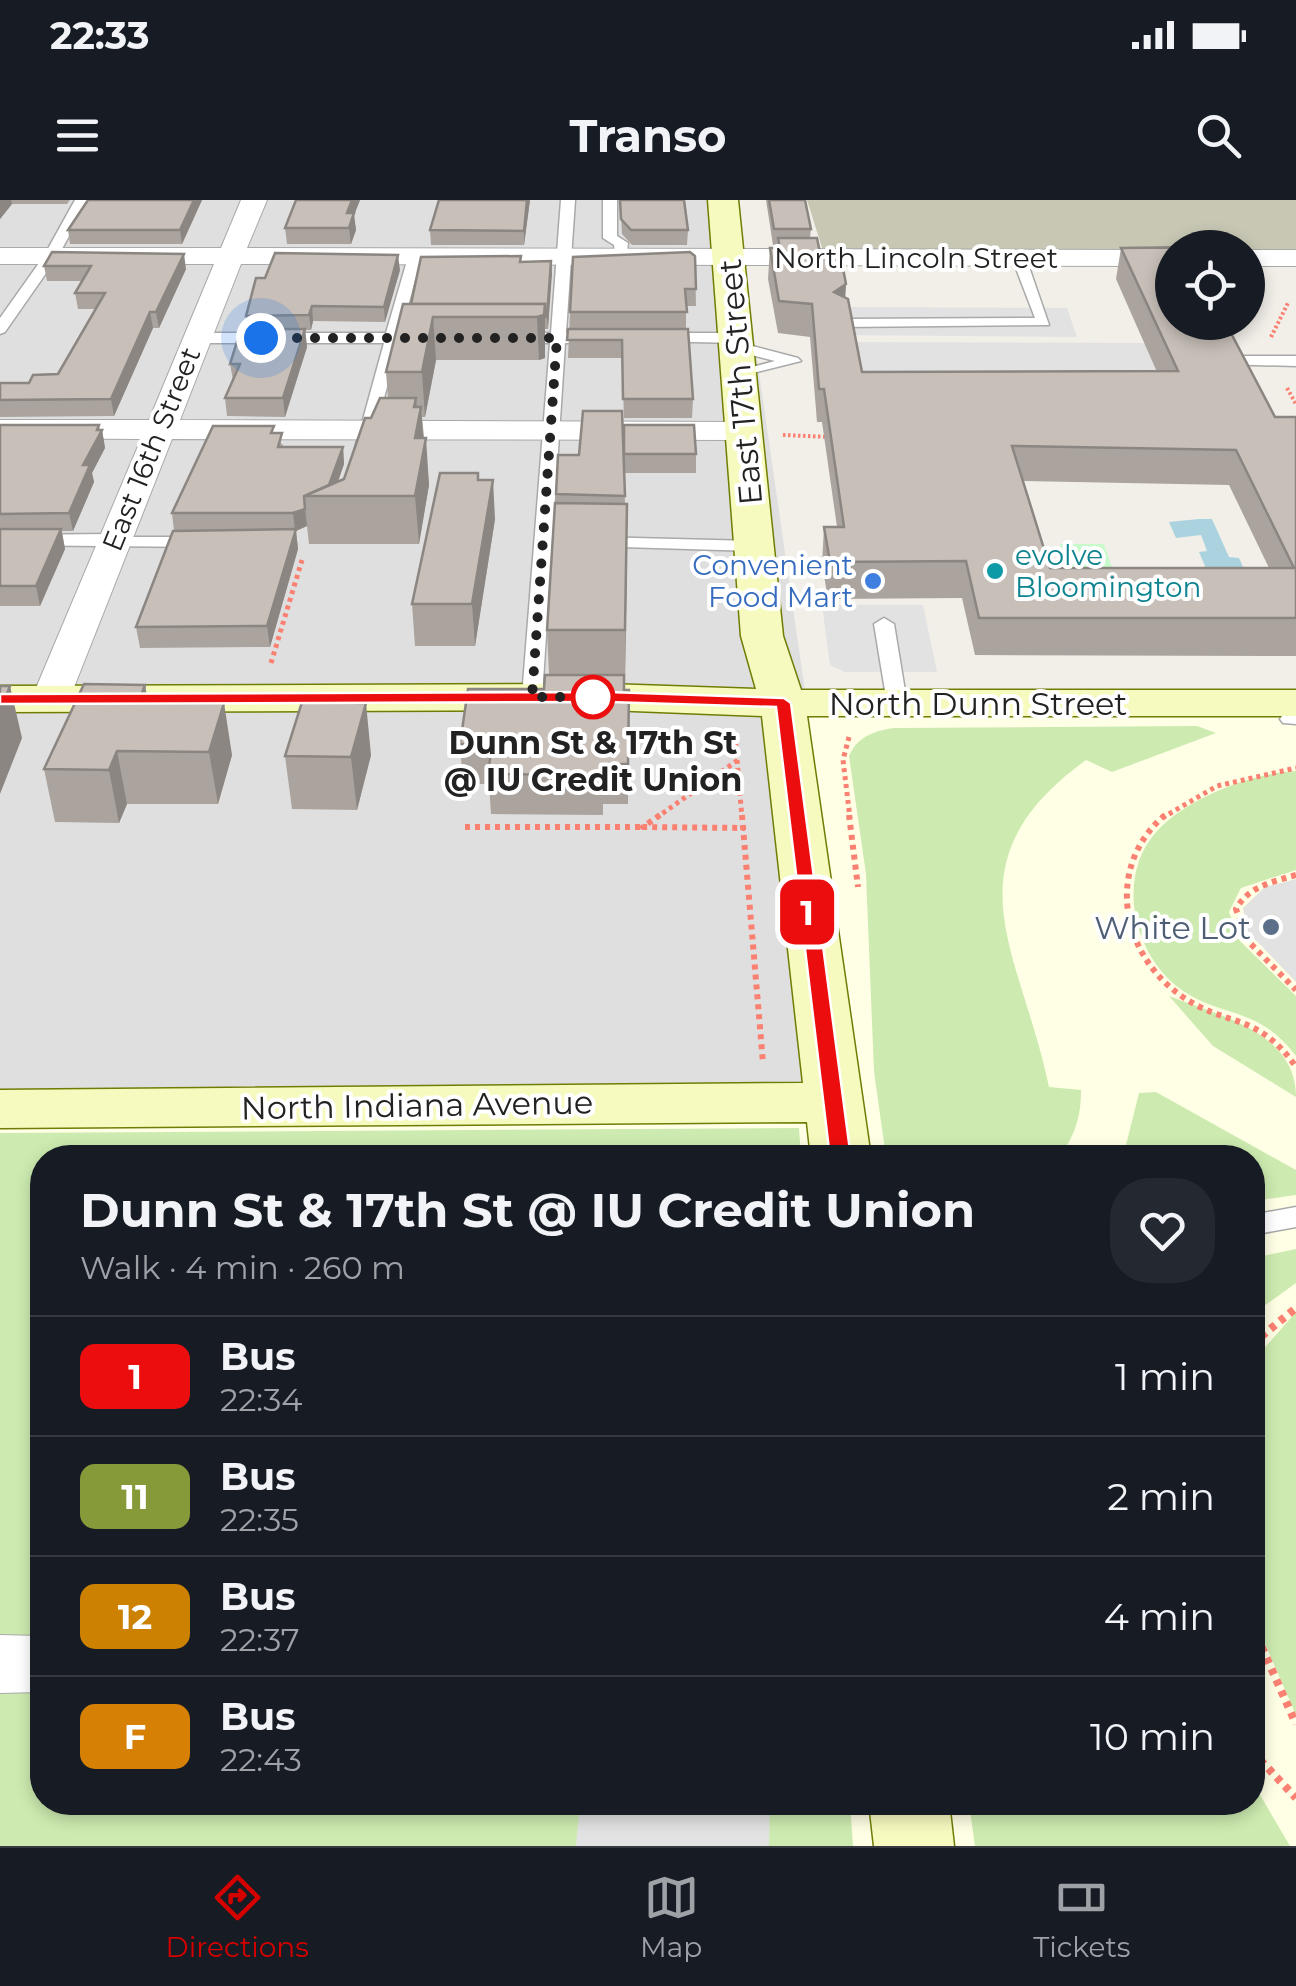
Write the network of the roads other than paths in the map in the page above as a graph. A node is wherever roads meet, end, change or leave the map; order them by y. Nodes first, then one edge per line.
1 (82, 200) edge
2 (254, 200) edge
3 (568, 200) edge
4 (610, 200) edge
5 (723, 200) edge
6 (0, 256) edge
7 (51, 256) junction
8 (230, 256) junction
9 (414, 257) junction
10 (562, 257) junction
11 (621, 257) junction
12 (730, 258) junction
13 (1019, 258) junction
14 (1155, 258) edge
15 (1265, 258) edge
16 (1296, 258) edge
17 (843, 323) edge
18 (0, 329) edge
19 (196, 338) junction
20 (393, 338) junction
21 (448, 338) edge
22 (484, 338) edge
23 (557, 338) junction
24 (617, 338) edge
25 (637, 338) edge
26 (737, 353) junction
27 (812, 360) edge
28 (793, 361) junction
29 (1223, 361) edge
30 (1296, 361) edge
31 (0, 429) edge
32 (158, 431) junction
33 (368, 431) junction
34 (550, 431) junction
35 (744, 431) junction
36 (358, 466) edge
37 (0, 540) edge
38 (113, 541) junction
39 (220, 542) edge
40 (560, 542) junction
41 (754, 546) junction
42 (884, 624) dead end
43 (532, 697) junction
44 (0, 699) edge
45 (50, 700) junction
46 (784, 703) junction
47 (897, 703) junction
48 (1294, 710) edge
49 (834, 1102) junction
50 (0, 1109) edge
51 (839, 1145) edge
52 (1296, 1217) edge
53 (1265, 1223) edge
54 (0, 1664) edge
55 (30, 1664) edge
56 (910, 1815) edge
57 (914, 1846) edge

1 - 7 lane
2 - 8 street, East 16th Street
3 - 10 lane
4 - 11 lane
5 - 12 main road, East 17th Street
6 - 7 street, North Lincoln Street
7 - 8 street, North Lincoln Street
7 - 18 lane
8 - 9 street, North Lincoln Street
8 - 19 street, East 16th Street
9 - 10 street, North Lincoln Street
9 - 20 lane
10 - 11 street, North Lincoln Street
10 - 23 lane
11 - 12 street, North Lincoln Street
12 - 13 street, North Lincoln Street
12 - 26 main road, East 17th Street
13 - 14 street, North Lincoln Street
13 - 17 lane
15 - 16 street
19 - 20 lane
19 - 32 street, East 16th Street
20 - 21 lane
20 - 33 lane
22 - 23 lane
23 - 24 lane
23 - 34 lane
25 - 26 lane
26 - 28 lane
26 - 28 lane
26 - 35 main road, East 17th Street
27 - 28 lane
29 - 30 lane
31 - 32 street
32 - 33 street
32 - 38 street, East 16th Street
33 - 34 street
33 - 36 lane
34 - 35 street
34 - 40 lane
35 - 41 main road, East 17th Street
37 - 38 lane
38 - 39 lane
38 - 45 street, East 16th Street
40 - 41 lane
40 - 43 lane
41 - 46 main road, East 17th Street
42 - 47 lane
43 - 45 main road, North Dunn Street
43 - 46 main road, North Dunn Street
44 - 45 main road, North Dunn Street
46 - 47 main road, North Dunn Street
46 - 49 main road, East 17th Street
47 - 48 main road, North Dunn Street
49 - 50 main road, North Indiana Avenue
49 - 51 main road, East 17th Street
52 - 53 lane
54 - 55 street
56 - 57 main road

